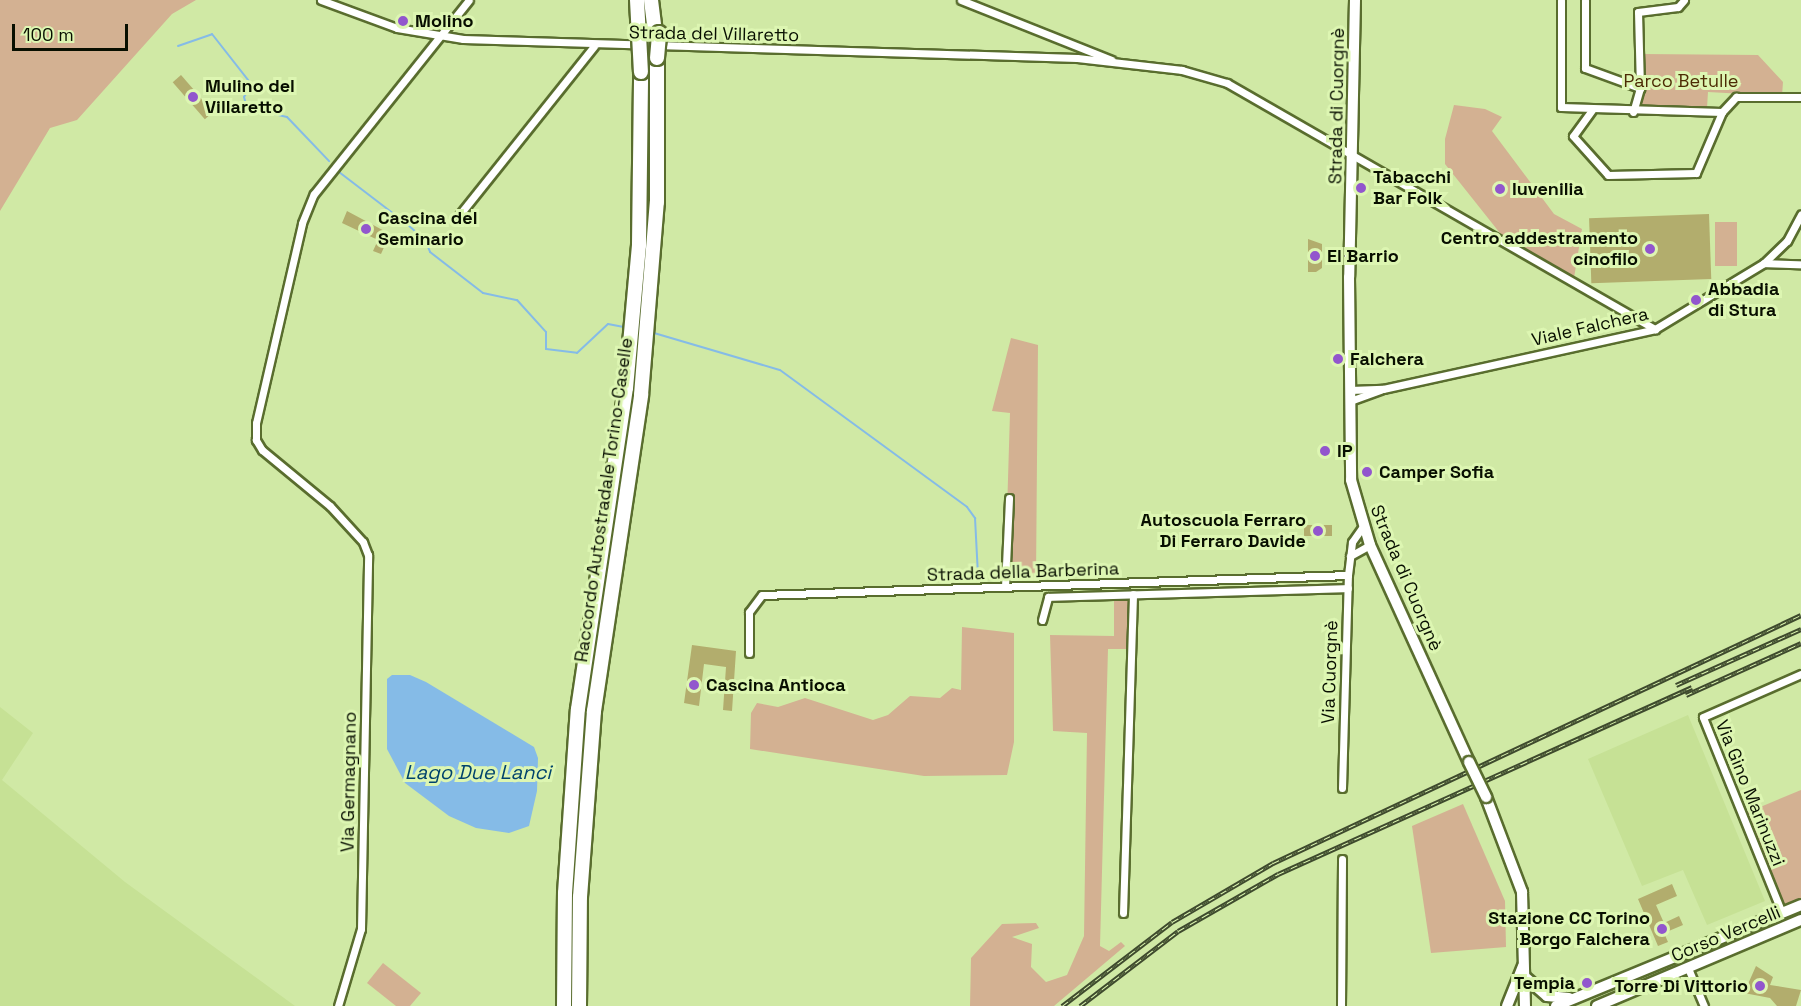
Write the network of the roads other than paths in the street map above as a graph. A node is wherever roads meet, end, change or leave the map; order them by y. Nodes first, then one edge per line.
1 (321, 0) edge
2 (469, 0) edge
3 (637, 0) edge
4 (651, 0) edge
5 (659, 0) edge
6 (961, 0) edge
7 (1355, 0) edge
8 (1561, 0) edge
9 (1585, 0) edge
10 (1684, 0) edge
11 (657, 33) junction
12 (438, 36) junction
13 (594, 46) junction
14 (1112, 60) junction
15 (1640, 88) junction
16 (1801, 97) edge
17 (1592, 110) junction
18 (1633, 112) junction
19 (1722, 112) junction
20 (1352, 154) junction
21 (460, 214) dead end
22 (1801, 215) edge
23 (1764, 263) junction
24 (1801, 264) edge
25 (1655, 329) junction
26 (1383, 389) junction
27 (1350, 396) junction
28 (1009, 498) dead end
29 (1363, 526) junction
30 (1370, 545) junction
31 (1350, 556) junction
32 (1348, 576) junction
33 (1005, 587) junction
34 (1348, 588) junction
35 (1132, 594) junction
36 (1042, 620) dead end
37 (749, 653) dead end
38 (1801, 674) edge
39 (1342, 788) dead end
40 (1342, 859) dead end
41 (1801, 905) edge
42 (1123, 912) dead end
43 (1782, 913) junction
44 (1801, 920) edge
45 (1525, 960) junction
46 (1688, 968) junction
47 (1525, 977) junction
48 (1578, 997) junction
49 (338, 1006) edge
50 (564, 1006) edge
51 (579, 1006) edge
52 (1341, 1006) edge
53 (1507, 1006) edge
54 (1525, 1006) edge
55 (1556, 1006) edge
56 (1597, 1006) edge
57 (1704, 1006) edge

1 - 12 street, Strada del Villaretto
2 - 12 street
3 - 50 highway, Raccordo Autostradale Torino-Caselle, bridge
4 - 11 highway, Raccordo Autostradale Torino-Caselle
5 - 11 highway
6 - 14 street, Strada del Villaretto
7 - 20 main road, Strada di Cuorgnè
8 - 17 street
9 - 15 street
10 - 15 street
11 - 51 highway, Raccordo Autostradale Torino-Caselle, bridge
12 - 13 street, Strada del Villaretto
12 - 49 street, Via Germagnano
13 - 14 street, Strada del Villaretto
13 - 21 street
14 - 20 street, Strada del Villaretto
15 - 18 street
16 - 19 street
17 - 18 street
17 - 19 street
18 - 19 street
20 - 25 street, Strada del Villaretto
20 - 27 main road, Strada di Cuorgnè
22 - 23 street, Viale Falchera
23 - 24 street
23 - 25 street, Viale Falchera
25 - 26 street, Viale Falchera
26 - 27 street, Viale Falchera
26 - 27 street, Viale Falchera
27 - 29 main road, Strada di Cuorgnè
28 - 33 street
29 - 30 main road, Strada di Cuorgnè
29 - 31 street, Via Cuorgnè
30 - 31 street
30 - 45 main road, Strada di Cuorgnè, bridge
31 - 32 street, Via Cuorgnè
32 - 33 street, Strada della Barberina
32 - 34 street, Via Cuorgnè
33 - 37 street, Strada della Barberina
34 - 35 street, Strada della Barberina
34 - 39 street, Via Cuorgnè
35 - 36 street, Strada della Barberina
35 - 42 street, Strada della Barberina
38 - 43 street, Via Gino Marinuzzi
40 - 52 street
41 - 43 main road, Corso Vercelli
43 - 48 main road, Corso Vercelli
44 - 46 main road, Corso Vercelli
45 - 47 main road, Strada di Cuorgnè
45 - 53 main road
46 - 56 main road, Corso Vercelli
46 - 57 street
47 - 48 main road
47 - 54 main road, Strada di Cuorgnè
48 - 55 main road, Corso Vercelli

